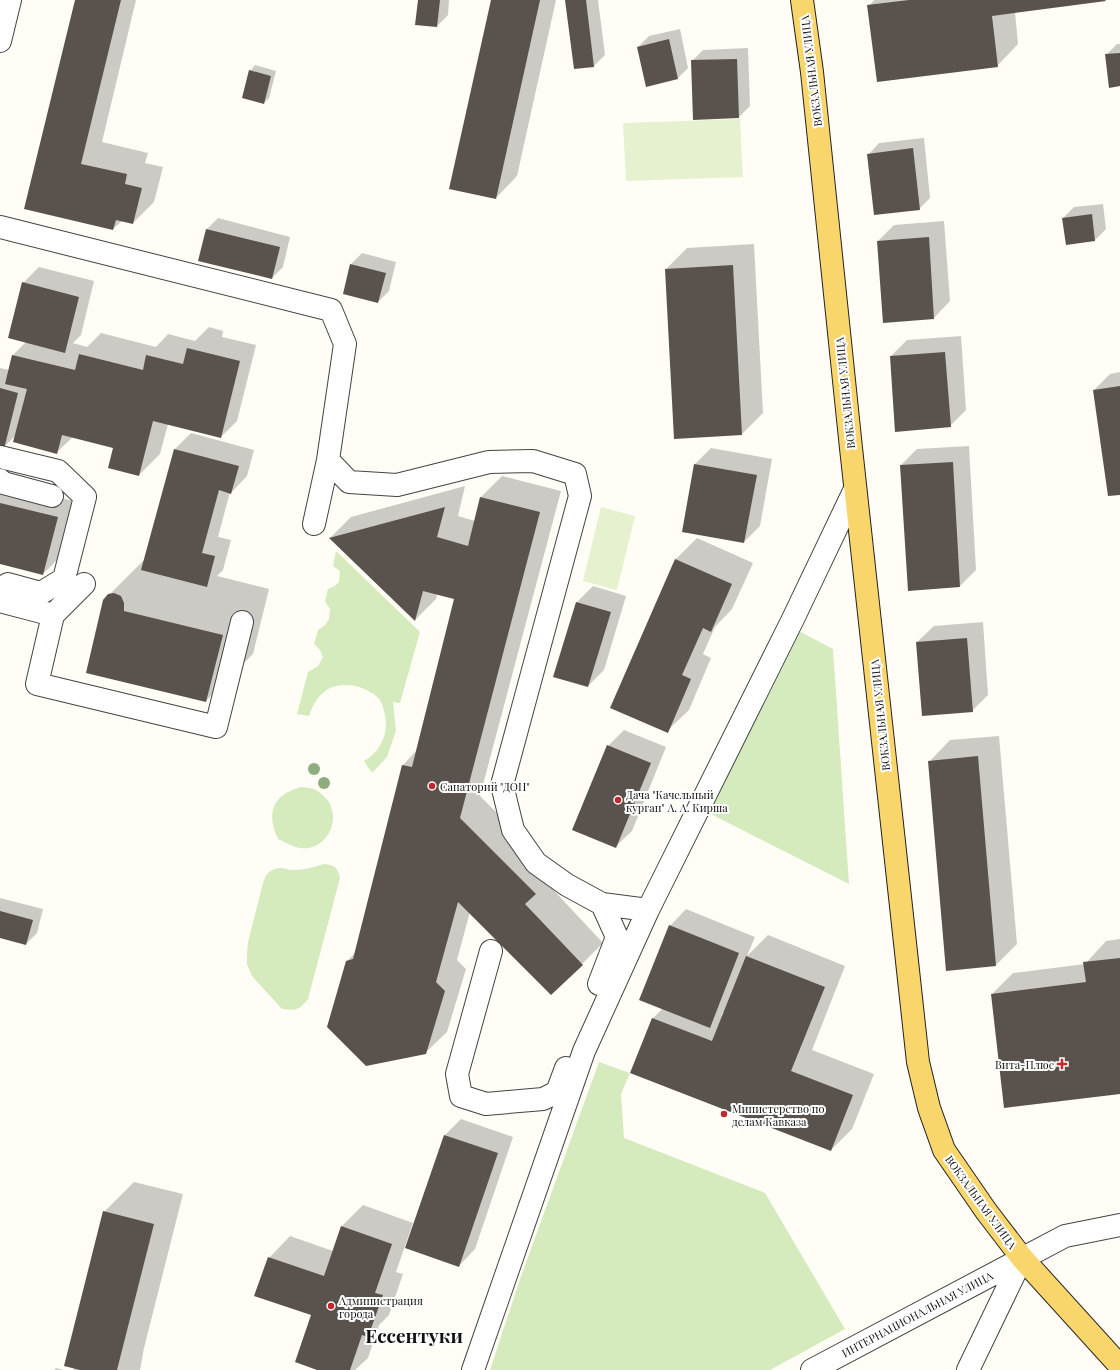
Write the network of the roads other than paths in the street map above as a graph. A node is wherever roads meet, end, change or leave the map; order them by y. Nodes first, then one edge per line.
1 (10, 0) edge
2 (802, 0) edge
3 (0, 41) edge
4 (0, 227) edge
5 (0, 457) edge
6 (328, 460) junction
7 (0, 480) edge
8 (855, 489) junction
9 (52, 496) dead end
10 (314, 524) dead end
11 (84, 584) dead end
12 (0, 589) edge
13 (0, 601) edge
14 (53, 615) junction
15 (242, 622) dead end
16 (602, 904) junction
17 (648, 910) junction
18 (491, 951) dead end
19 (1120, 1225) edge
20 (1022, 1258) junction
21 (1120, 1366) edge
22 (473, 1370) edge
23 (812, 1370) edge
24 (968, 1370) edge

1 - 3 street
2 - 8 main road, ВОКЗАЛЬНАЯ УЛИЦА
4 - 6 street
5 - 12 street
6 - 10 street
6 - 16 street
7 - 9 street
8 - 17 street
8 - 20 main road, ВОКЗАЛЬНАЯ УЛИЦА
11 - 14 street
13 - 14 street
14 - 15 street
16 - 17 street
16 - 18 street
17 - 22 street
19 - 20 street, ИНТЕРНАЦИОНАЛЬНАЯ УЛИЦА
20 - 21 main road, ВОКЗАЛЬНАЯ УЛИЦА
20 - 23 street, ИНТЕРНАЦИОНАЛЬНАЯ УЛИЦА
20 - 24 street

